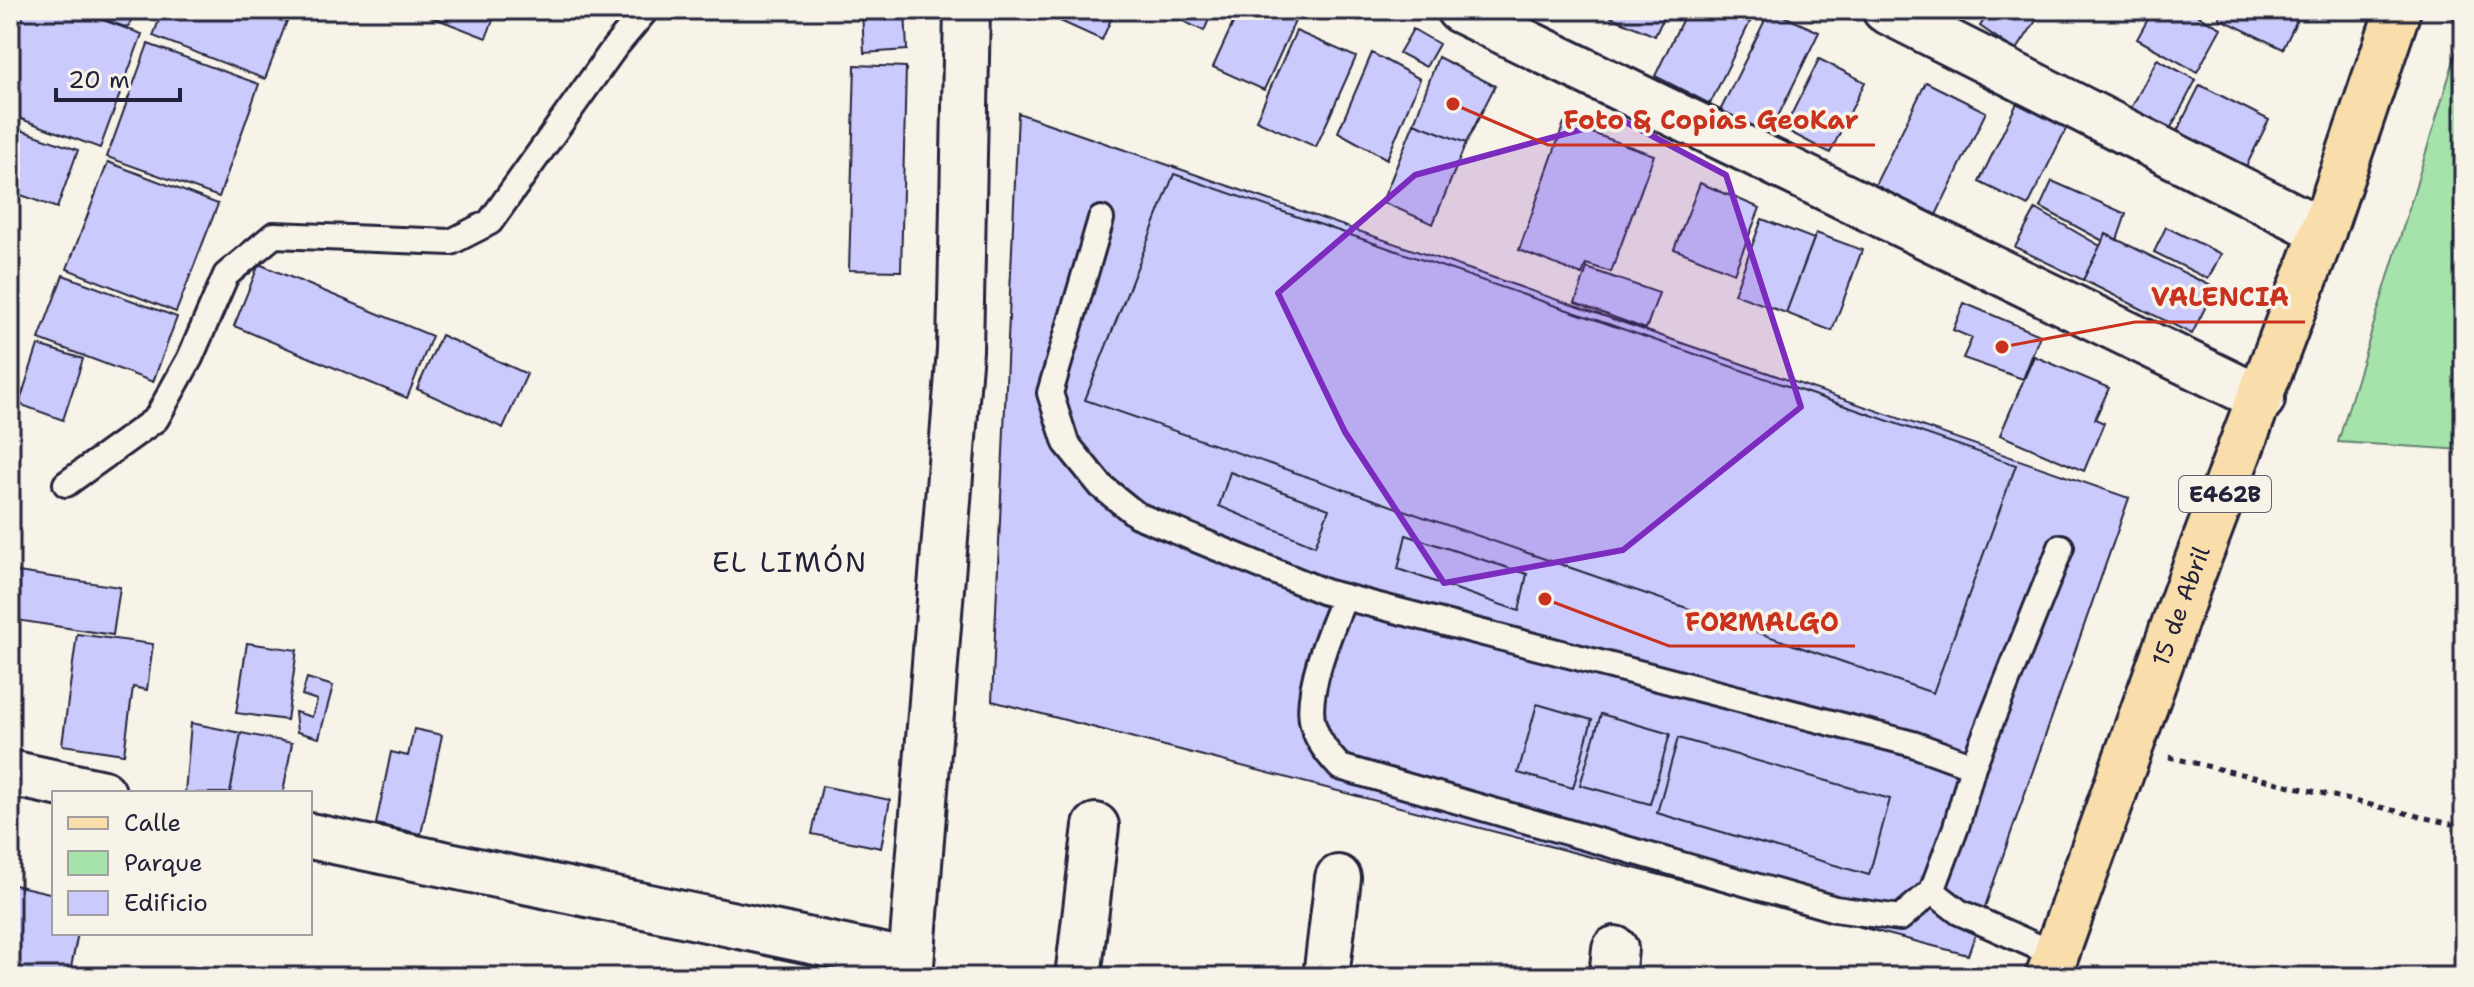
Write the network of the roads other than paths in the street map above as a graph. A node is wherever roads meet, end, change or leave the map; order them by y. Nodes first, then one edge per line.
1 (646, 10) edge
2 (967, 10) edge
3 (1459, 10) edge
4 (1885, 10) edge
5 (2398, 10) edge
6 (1101, 219) dead end
7 (2323, 231) junction
8 (2262, 399) junction
9 (66, 484) dead end
10 (2061, 547) dead end
11 (1344, 598) junction
12 (1973, 766) junction
13 (10, 773) edge
14 (94, 791) edge
15 (1096, 826) dead end
16 (312, 836) edge
17 (1338, 878) dead end
18 (1932, 891) junction
19 (2052, 966) edge
20 (911, 970) edge
21 (1078, 977) edge
22 (1326, 977) edge

1 - 9 lane
2 - 20 street
3 - 8 street
4 - 7 street
5 - 7 main road, 15 de Abril / E462B
6 - 11 lane
7 - 8 main road, 15 de Abril / E462B
8 - 19 main road, 15 de Abril / E462B
10 - 12 lane
11 - 12 lane
11 - 18 lane
12 - 18 lane
13 - 14 street
15 - 21 street
16 - 20 street
17 - 22 street
18 - 19 lane

